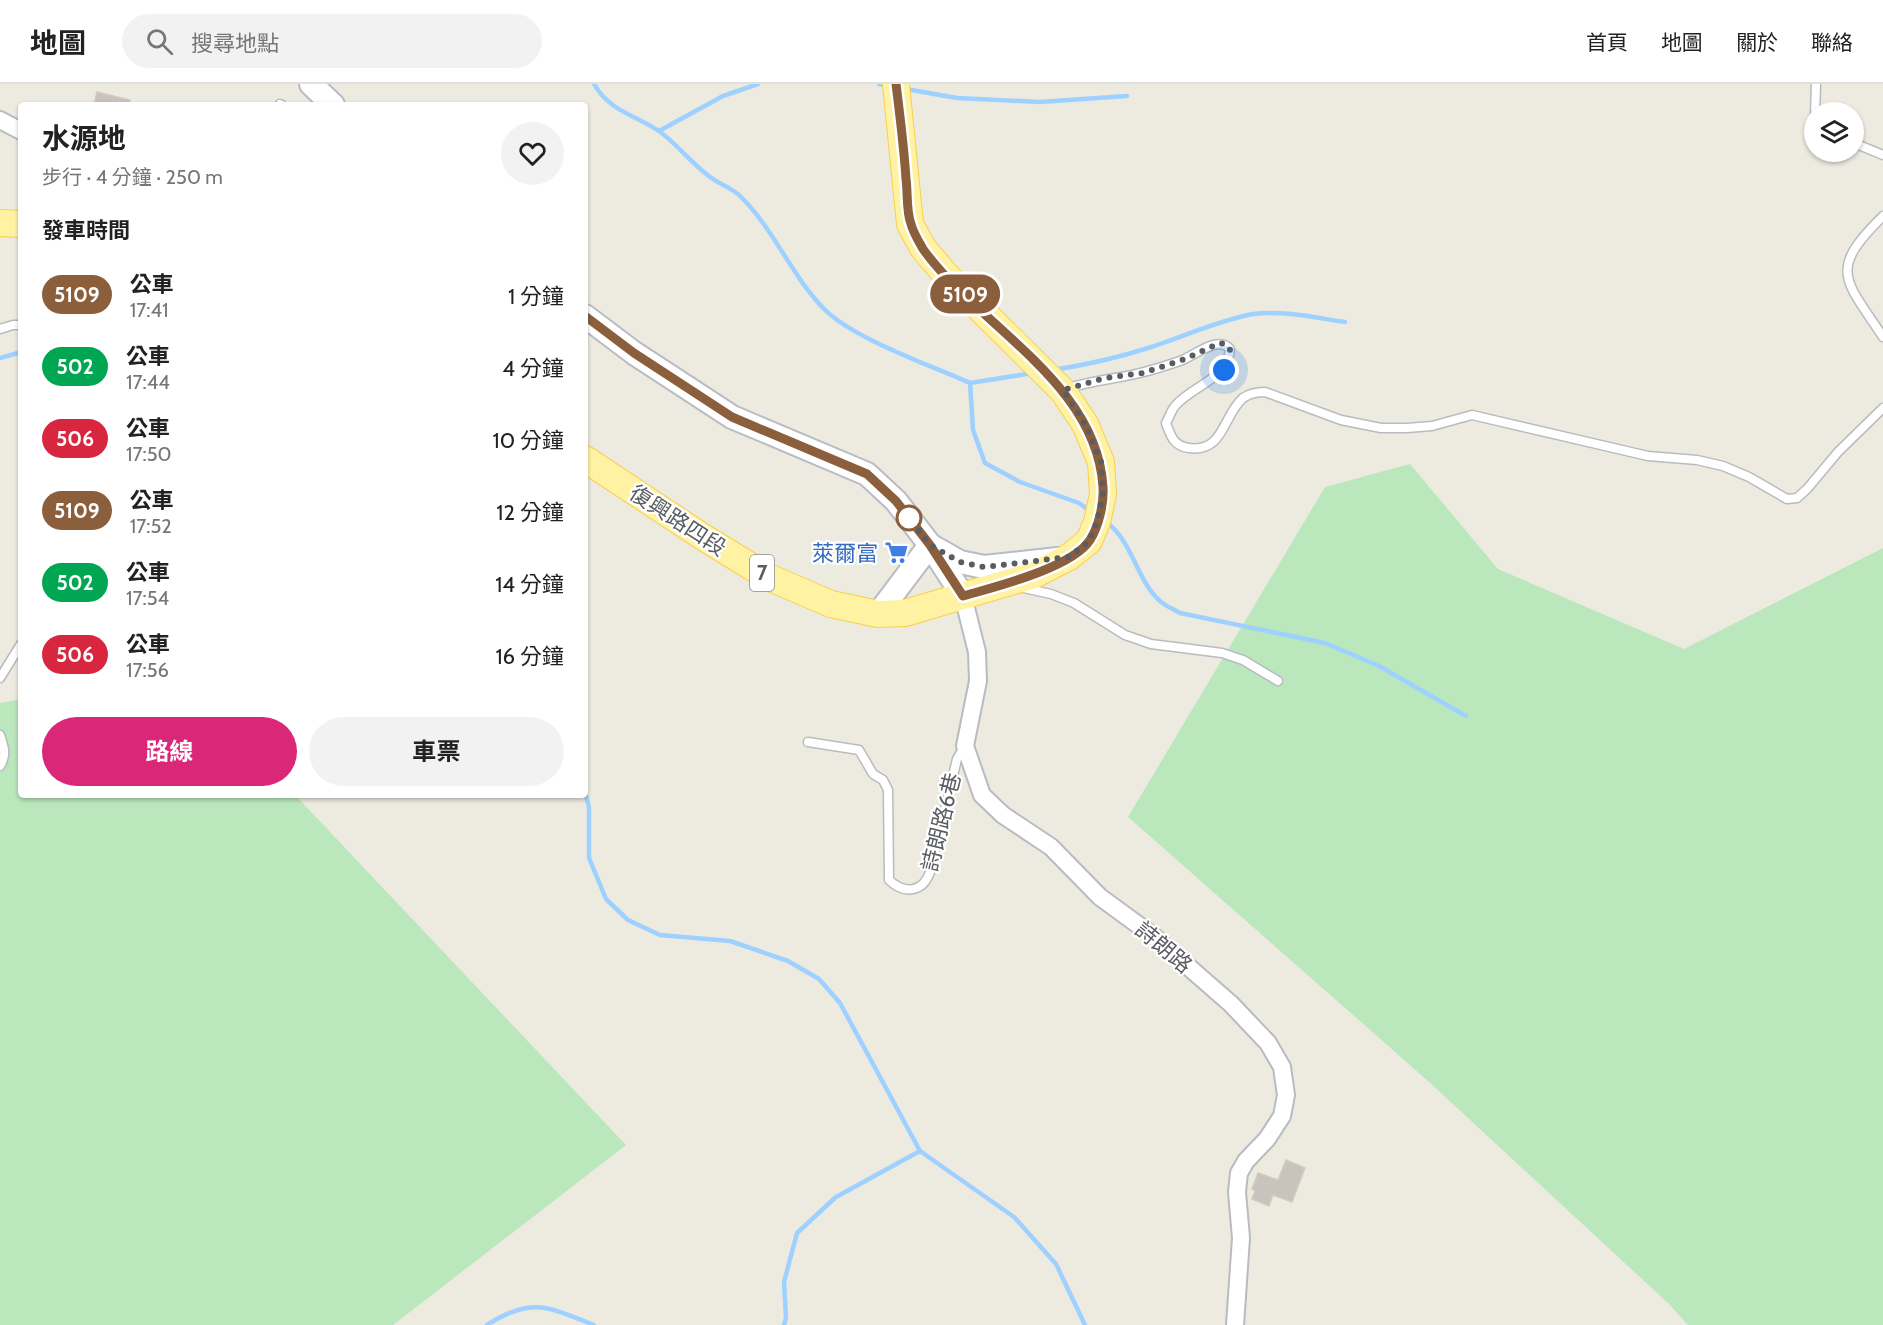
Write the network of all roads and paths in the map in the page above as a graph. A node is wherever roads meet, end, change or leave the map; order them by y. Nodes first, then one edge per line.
1 (311, 84) edge
2 (896, 84) edge
3 (1816, 84) edge
4 (330, 102) edge
5 (1815, 102) edge
6 (0, 120) edge
7 (18, 129) edge
8 (1864, 147) edge
9 (1883, 155) edge
10 (1883, 216) edge
11 (0, 223) edge
12 (18, 224) edge
13 (588, 318) edge
14 (18, 325) edge
15 (0, 329) edge
16 (1883, 337) edge
17 (1063, 390) junction
18 (1883, 408) edge
19 (588, 461) edge
20 (930, 545) junction
21 (1069, 557) junction
22 (1004, 584) junction
23 (963, 596) junction
24 (878, 614) junction
25 (18, 649) edge
26 (0, 678) edge
27 (1278, 681) dead end
28 (0, 735) edge
29 (808, 742) dead end
30 (965, 746) junction
31 (0, 766) edge
32 (1235, 1325) edge

1 - 4 street
2 - 17 main road, 7
3 - 5 lane
6 - 7 street
8 - 9 lane
10 - 16 lane
11 - 12 main road
13 - 20 street
14 - 15 lane
17 - 18 lane
17 - 21 main road, 復興路四段 / 7
19 - 24 main road, 復興路四段 / 7
20 - 21 street
20 - 23 street
20 - 24 street
21 - 22 main road, 復興路四段 / 7
22 - 23 main road, 復興路四段 / 7
22 - 27 lane
23 - 24 main road, 復興路四段 / 7
23 - 30 street
25 - 26 lane
28 - 31 lane
29 - 30 lane, 詩朗路6巷
30 - 32 street, 詩朗路

